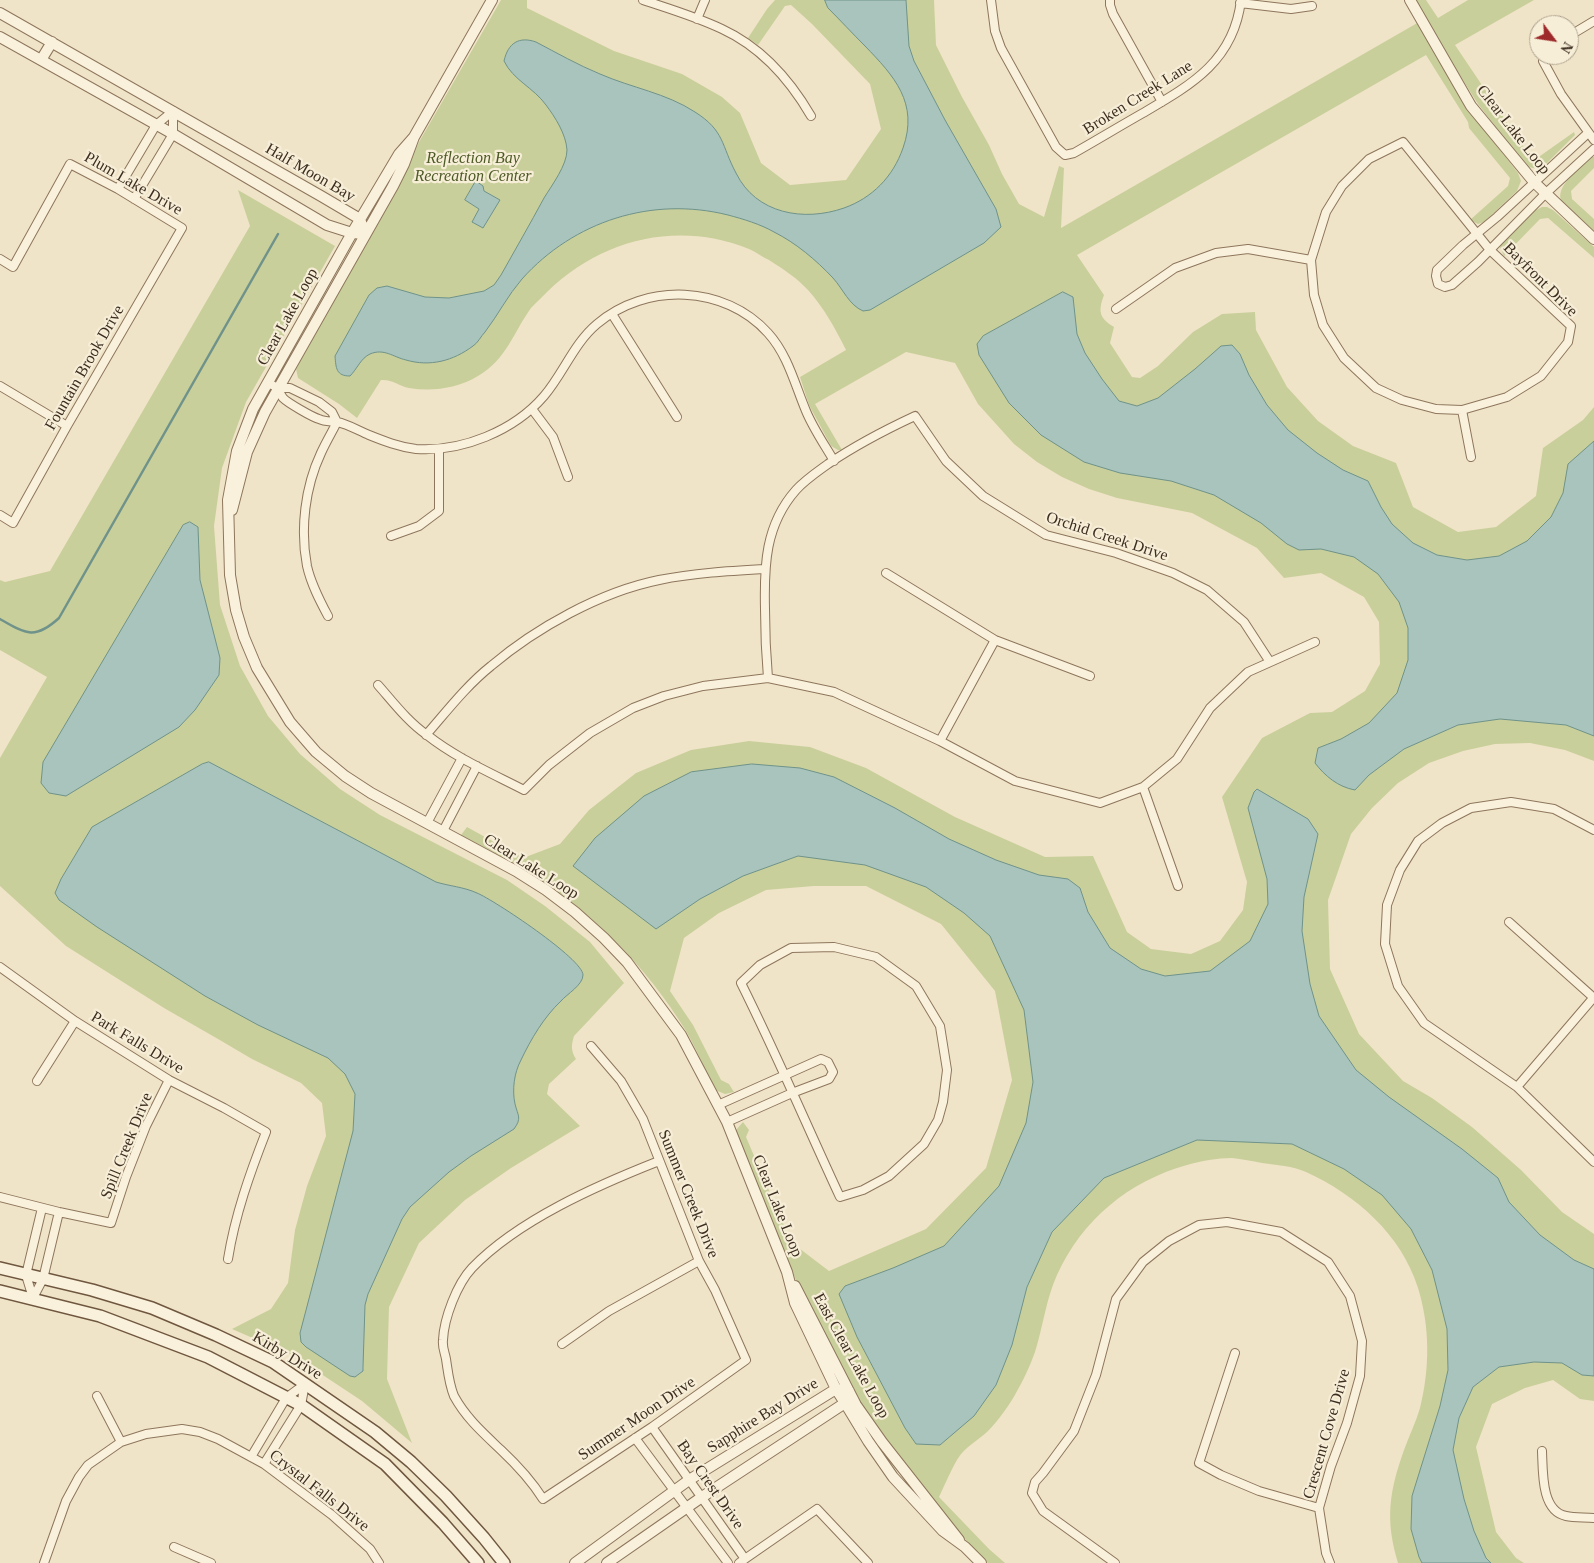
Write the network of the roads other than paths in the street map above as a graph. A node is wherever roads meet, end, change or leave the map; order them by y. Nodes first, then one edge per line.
1 (492, 0) edge
2 (644, 0) edge
3 (705, 0) edge
4 (991, 0) edge
5 (1110, 0) edge
6 (1410, 0) edge
7 (1241, 1) edge
8 (1312, 6) dead end
9 (0, 13) edge
10 (697, 19) junction
11 (1594, 21) edge
12 (1579, 30) edge
13 (0, 37) edge
14 (52, 42) junction
15 (41, 60) junction
16 (1545, 65) edge
17 (1162, 102) junction
18 (173, 111) junction
19 (811, 116) dead end
20 (156, 125) junction
21 (1588, 133) junction
22 (172, 134) junction
23 (414, 137) junction
24 (1594, 140) edge
25 (1594, 148) edge
26 (1534, 182) junction
27 (118, 189) junction
28 (1545, 194) junction
29 (134, 199) junction
30 (1507, 208) junction
31 (360, 219) junction
32 (1518, 221) junction
33 (182, 228) joint
34 (352, 233) junction
35 (365, 234) junction
36 (1476, 234) junction
37 (1594, 239) edge
38 (1490, 250) junction
39 (0, 259) edge
40 (1312, 260) junction
41 (1116, 309) dead end
42 (612, 314) junction
43 (268, 383) junction
44 (0, 386) edge
45 (278, 388) junction
46 (532, 409) junction
47 (1462, 410) junction
48 (677, 417) dead end
49 (337, 422) junction
50 (67, 426) junction
51 (439, 448) junction
52 (1471, 457) dead end
53 (834, 460) junction
54 (568, 477) dead end
55 (0, 515) edge
56 (228, 527) junction
57 (391, 536) dead end
58 (764, 569) junction
59 (886, 573) dead end
60 (328, 616) dead end
61 (995, 640) junction
62 (1315, 642) dead end
63 (1270, 662) junction
64 (1090, 676) dead end
65 (768, 678) junction
66 (378, 685) dead end
67 (426, 735) junction
68 (940, 741) junction
69 (462, 758) junction
70 (477, 766) junction
71 (1143, 787) junction
72 (428, 823) junction
73 (1594, 830) edge
74 (443, 831) junction
75 (1178, 886) dead end
76 (1509, 922) dead end
77 (0, 967) edge
78 (1594, 998) edge
79 (75, 1021) junction
80 (591, 1046) dead end
81 (784, 1075) junction
82 (169, 1080) junction
83 (37, 1081) dead end
84 (1517, 1087) junction
85 (792, 1093) junction
86 (718, 1105) junction
87 (728, 1122) junction
88 (659, 1161) junction
89 (1594, 1162) edge
90 (0, 1197) edge
91 (42, 1208) junction
92 (59, 1212) junction
93 (228, 1259) dead end
94 (699, 1260) junction
95 (0, 1268) edge
96 (788, 1272) junction
97 (26, 1275) junction
98 (43, 1280) junction
99 (0, 1291) edge
100 (33, 1298) junction
101 (562, 1344) dead end
102 (1235, 1352) dead end
103 (746, 1360) joint
104 (305, 1384) junction
105 (836, 1389) junction
106 (849, 1391) junction
107 (97, 1396) dead end
108 (286, 1398) junction
109 (845, 1404) junction
110 (301, 1405) junction
111 (652, 1427) junction
112 (635, 1438) junction
113 (121, 1442) junction
114 (1542, 1451) dead end
115 (251, 1457) junction
116 (264, 1464) junction
117 (689, 1480) junction
118 (674, 1491) junction
119 (702, 1498) junction
120 (687, 1508) junction
121 (1319, 1508) junction
122 (1594, 1518) edge
123 (964, 1547) junction
124 (174, 1548) dead end
125 (742, 1561) edge
126 (1112, 1562) edge
127 (44, 1563) edge
128 (211, 1563) edge
129 (379, 1563) edge
130 (478, 1563) edge
131 (504, 1563) edge
132 (575, 1563) edge
133 (607, 1563) edge
134 (728, 1563) edge
135 (868, 1563) edge
136 (981, 1563) edge
137 (1330, 1563) edge

1 - 23 street, Clear Lake Loop
2 - 10 street
3 - 10 street
4 - 17 street, Broken Creek Lane
5 - 17 street
6 - 26 street, Clear Lake Loop
7 - 8 street
7 - 17 street, Broken Creek Lane
9 - 14 street, Half Moon Bay
10 - 19 street
11 - 12 street
13 - 15 street, Half Moon Bay
14 - 15 street
14 - 18 street, Half Moon Bay
15 - 20 street, Half Moon Bay
16 - 21 street
18 - 20 street
18 - 22 street
18 - 31 street, Half Moon Bay
20 - 22 street, Half Moon Bay
20 - 27 street
21 - 24 street
21 - 26 street
22 - 29 street
22 - 34 street, Half Moon Bay
23 - 31 street, Clear Lake Loop
23 - 35 street, Clear Lake Loop
25 - 28 street
26 - 28 street, Clear Lake Loop
26 - 30 street
27 - 29 street, Plum Lake Drive
27 - 39 street, Plum Lake Drive
28 - 32 street
28 - 37 street, Clear Lake Loop
29 - 33 street, Plum Lake Drive
30 - 32 street
30 - 36 street
31 - 34 street, Clear Lake Loop
31 - 35 street, Half Moon Bay
32 - 38 street
33 - 50 street, Fountain Brook Drive
34 - 35 street, Half Moon Bay
34 - 43 street, Clear Lake Loop
35 - 45 street, Clear Lake Loop
36 - 38 street, Bayfront Drive
36 - 38 street
36 - 40 street, Bayfront Drive
38 - 47 street, Bayfront Drive
40 - 41 street
40 - 47 street, Bayfront Drive
42 - 46 street
42 - 48 street
42 - 53 street
43 - 45 street
43 - 56 street, Clear Lake Loop
44 - 50 street
45 - 49 street
45 - 49 street
45 - 56 street, Clear Lake Loop
46 - 51 street
46 - 54 street
47 - 52 street
49 - 51 street
49 - 60 street
50 - 55 street, Fountain Brook Drive
51 - 57 street
53 - 58 street
53 - 63 street, Orchid Creek Drive
56 - 72 street, Clear Lake Loop
58 - 65 street
58 - 67 street
59 - 61 street
61 - 64 street
61 - 68 street
62 - 63 street
63 - 71 street
65 - 68 street
65 - 70 street
66 - 67 street
67 - 69 street
68 - 71 street
69 - 70 street
69 - 72 street
70 - 74 street
71 - 75 street
72 - 74 street, Clear Lake Loop
73 - 84 street
74 - 86 street, Clear Lake Loop
76 - 78 street
77 - 79 street, Park Falls Drive
78 - 84 street
79 - 82 street, Park Falls Drive
79 - 83 street
80 - 88 street, Summer Creek Drive
81 - 85 street
81 - 85 street
81 - 85 street
81 - 86 street
82 - 92 street, Spill Creek Drive
82 - 93 street, Park Falls Drive
84 - 89 street
85 - 87 street
86 - 87 street, Clear Lake Loop
87 - 96 street, Clear Lake Loop
88 - 94 street, Summer Creek Drive
88 - 112 street, Summer Moon Drive
90 - 91 street
91 - 92 street
91 - 97 street
92 - 98 street
94 - 101 street
94 - 103 street, Summer Creek Drive
95 - 97 main road, Kirby Drive
96 - 105 street, Clear Lake Loop
96 - 106 street, East Clear Lake Loop
97 - 98 main road, Kirby Drive
97 - 100 street
98 - 100 street
98 - 104 main road, Kirby Drive
99 - 100 main road
100 - 108 main road
102 - 121 street
103 - 111 street, Summer Moon Drive
104 - 108 street
104 - 110 street
104 - 131 main road, Kirby Drive
105 - 106 street, Sapphire Bay Drive
105 - 109 street, East Clear Lake Loop
105 - 117 street, Sapphire Bay Drive
106 - 109 street
106 - 123 street, East Clear Lake Loop
107 - 113 street
108 - 110 main road
108 - 115 street
109 - 119 street, Sapphire Bay Drive
109 - 123 street, East Clear Lake Loop
110 - 116 street
110 - 130 main road
111 - 112 street, Summer Moon Drive
111 - 117 street, Bay Crest Drive
112 - 118 street, Bay Crest Drive
113 - 115 street, Crystal Falls Drive
113 - 127 street, Crystal Falls Drive
114 - 122 street
115 - 116 street, Crystal Falls Drive
116 - 129 street, Crystal Falls Drive
117 - 118 street, Sapphire Bay Drive
117 - 119 street, Bay Crest Drive
118 - 120 street, Bay Crest Drive
118 - 132 street, Sapphire Bay Drive
119 - 120 street, Sapphire Bay Drive
119 - 125 street, Bay Crest Drive
120 - 133 street, Sapphire Bay Drive
120 - 134 street, Bay Crest Drive
121 - 126 street, Crescent Cove Drive
121 - 137 street, Crescent Cove Drive
123 - 136 street, East Clear Lake Loop
124 - 128 street
125 - 135 street

